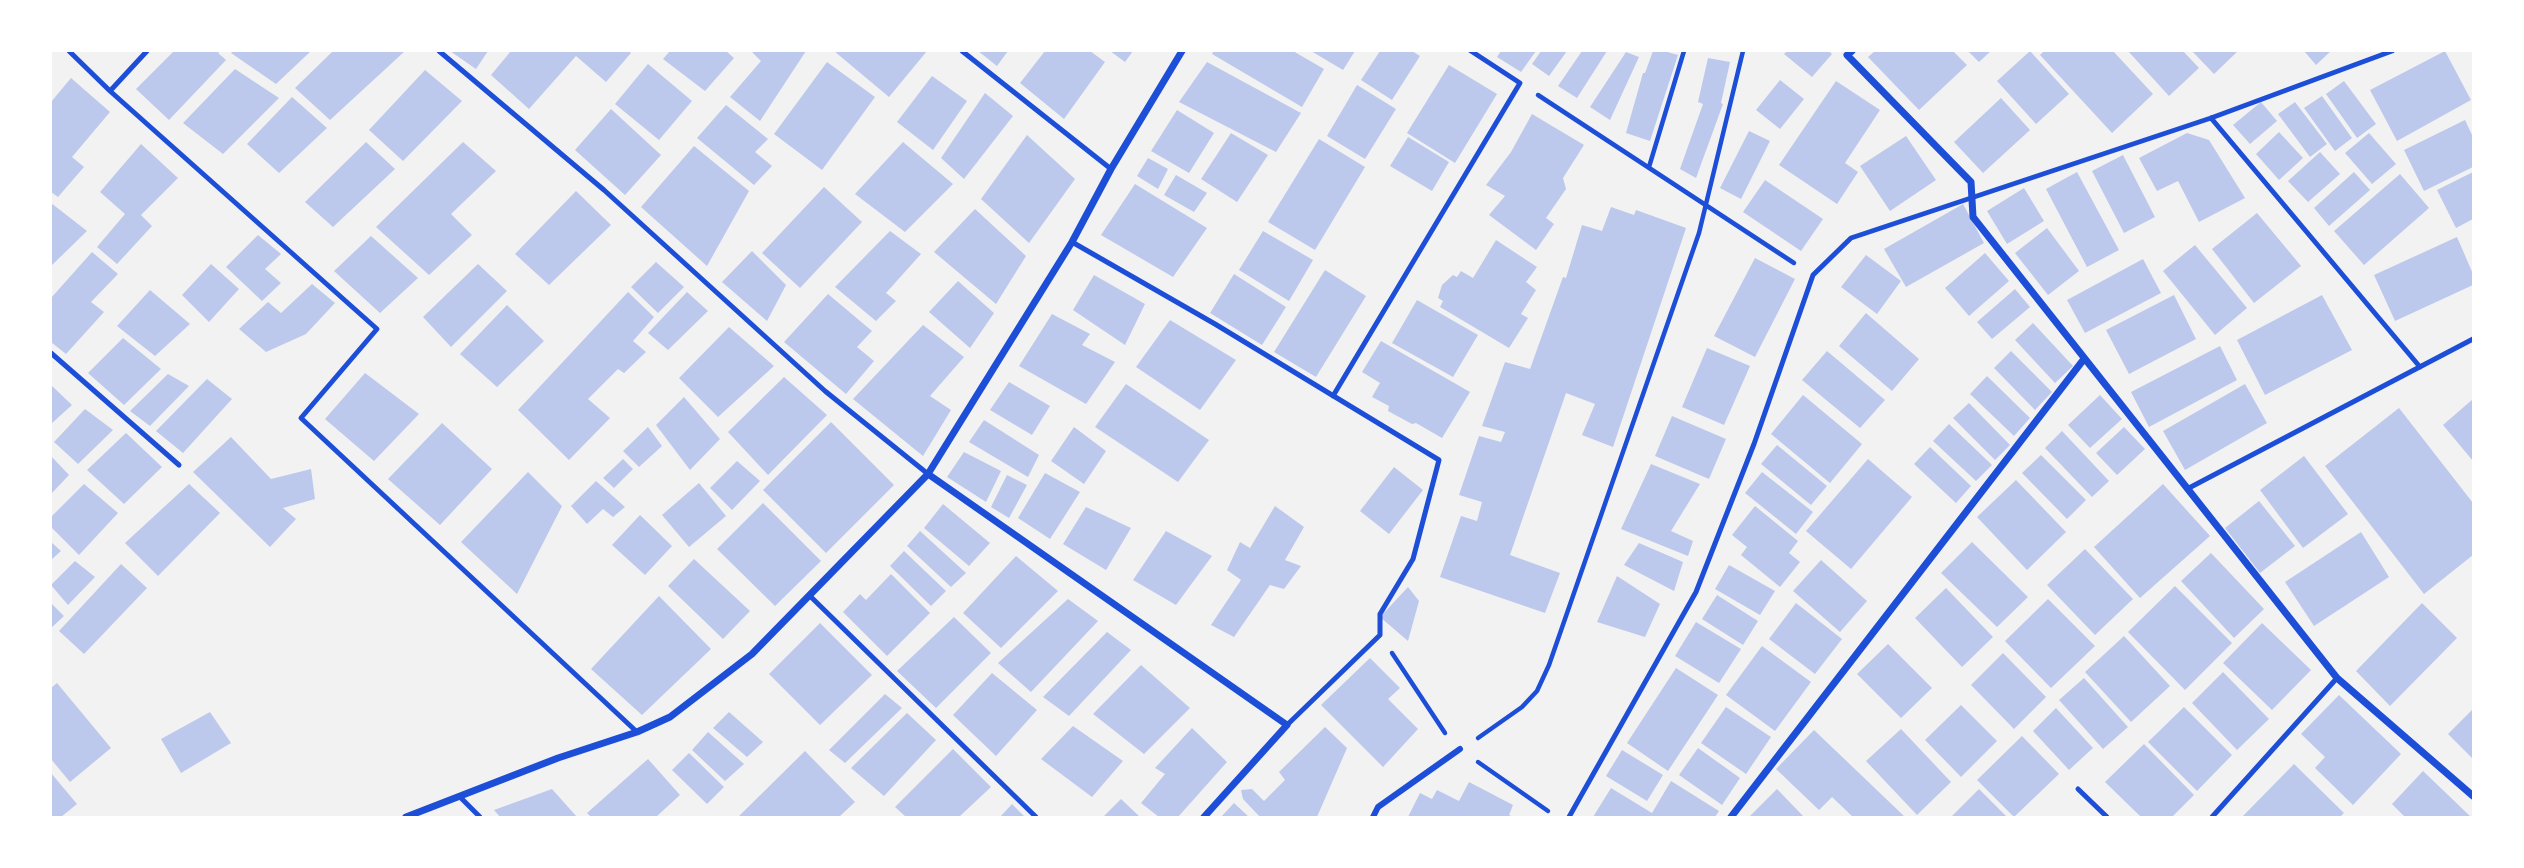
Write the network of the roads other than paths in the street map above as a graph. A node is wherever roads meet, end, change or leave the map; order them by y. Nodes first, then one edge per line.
1 (69, 51) edge
2 (147, 51) edge
3 (439, 51) edge
4 (962, 51) edge
5 (1182, 51) edge
6 (1471, 51) edge
7 (1852, 51) edge
8 (2392, 51) edge
9 (110, 91) junction
10 (2211, 118) junction
11 (1111, 169) junction
12 (1971, 197) junction
13 (1072, 242) junction
14 (2473, 339) edge
15 (51, 353) edge
16 (2084, 359) junction
17 (2420, 367) junction
18 (1333, 396) junction
19 (179, 465) dead end
20 (928, 474) junction
21 (2187, 489) junction
22 (810, 596) junction
23 (2337, 678) junction
24 (1287, 725) junction
25 (637, 732) junction
26 (1460, 750) road end
27 (2078, 789) dead end
28 (459, 796) junction
29 (2473, 796) edge
30 (406, 817) edge
31 (480, 817) edge
32 (1036, 817) edge
33 (1204, 817) edge
34 (1373, 817) edge
35 (1569, 817) edge
36 (1731, 817) edge
37 (2107, 817) edge
38 (2212, 817) edge

1 - 9 lane
2 - 9 lane
3 - 20 lane
4 - 11 lane
5 - 11 street
6 - 18 lane
7 - 12 street
8 - 10 lane
9 - 25 lane
10 - 12 lane
10 - 17 lane
11 - 13 street
12 - 16 street
12 - 35 lane
13 - 18 lane
13 - 20 street
14 - 17 lane
15 - 19 lane
16 - 21 street
16 - 36 street
17 - 21 lane
18 - 24 lane
20 - 22 street
20 - 24 street
21 - 23 street
22 - 25 street
22 - 32 lane
23 - 29 street
23 - 38 lane
24 - 33 street
25 - 28 street
26 - 34 street
27 - 37 lane
28 - 30 street
28 - 31 lane

